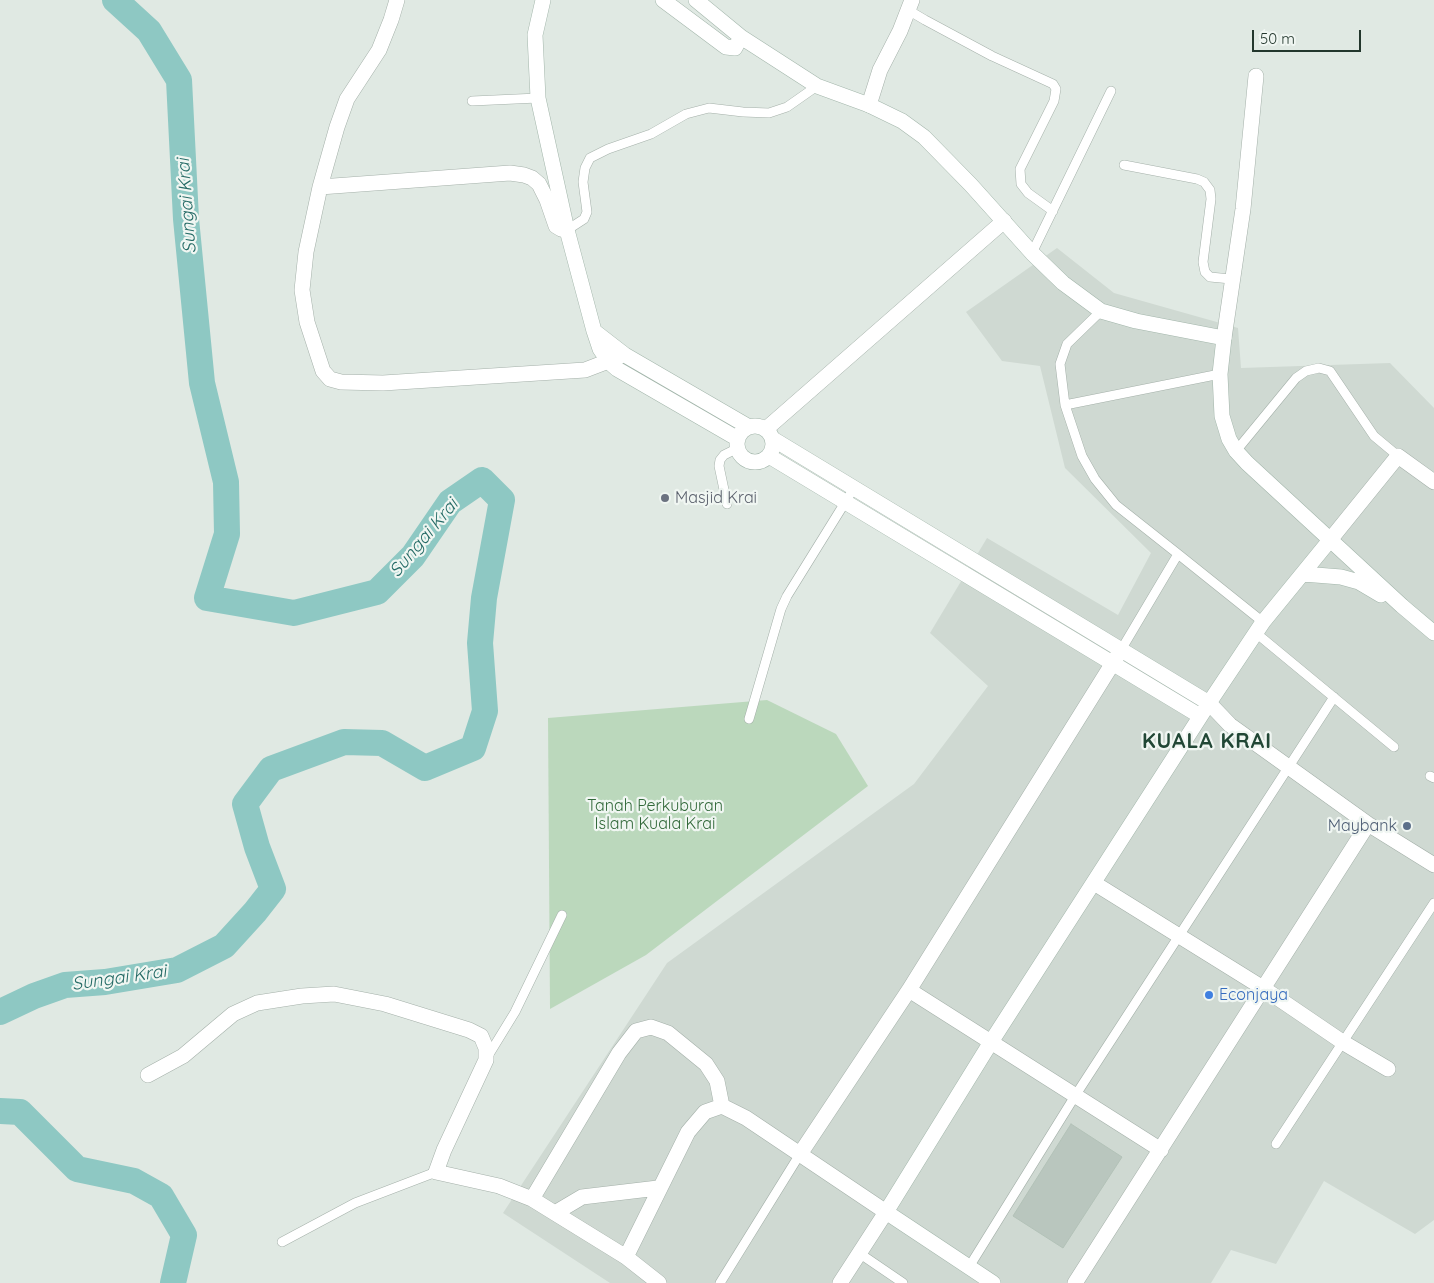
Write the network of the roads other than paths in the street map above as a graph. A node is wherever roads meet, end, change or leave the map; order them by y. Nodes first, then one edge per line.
1 (397, 0) edge
2 (543, 0) edge
3 (663, 0) edge
4 (696, 0) edge
5 (908, 3) edge
6 (741, 37) junction
7 (1256, 76) dead end
8 (817, 86) junction
9 (1111, 91) dead end
10 (538, 98) junction
11 (472, 101) dead end
12 (869, 105) junction
13 (1124, 165) dead end
14 (320, 187) junction
15 (1053, 210) junction
16 (1004, 221) junction
17 (567, 230) junction
18 (1032, 253) junction
19 (1231, 279) junction
20 (1101, 311) junction
21 (594, 331) junction
22 (1224, 338) junction
23 (625, 355) junction
24 (609, 362) junction
25 (1220, 374) junction
26 (1065, 405) junction
27 (748, 427) junction
28 (770, 434) junction
29 (738, 444) junction
30 (1236, 451) junction
31 (769, 456) junction
32 (1398, 456) junction
33 (1434, 482) edge
34 (854, 488) junction
35 (846, 502) junction
36 (727, 504) dead end
37 (1330, 540) junction
38 (1178, 554) junction
39 (1303, 574) junction
40 (1402, 606) junction
41 (1259, 627) junction
42 (1434, 632) edge
43 (1121, 650) junction
44 (1113, 664) junction
45 (1334, 698) junction
46 (1209, 703) junction
47 (1200, 716) junction
48 (749, 719) dead end
49 (1230, 725) junction
50 (1394, 747) dead end
51 (1289, 767) junction
52 (1368, 824) junction
53 (1434, 865) edge
54 (1094, 883) junction
55 (1434, 903) edge
56 (562, 915) dead end
57 (1180, 936) junction
58 (1263, 988) junction
59 (909, 990) junction
60 (991, 1042) junction
61 (1344, 1043) junction
62 (486, 1060) junction
63 (1388, 1069) dead end
64 (148, 1075) dead end
65 (1076, 1096) junction
66 (722, 1106) junction
67 (1276, 1144) dead end
68 (1161, 1150) junction
69 (800, 1154) junction
70 (436, 1172) junction
71 (658, 1188) junction
72 (532, 1199) junction
73 (886, 1212) junction
74 (555, 1213) junction
75 (282, 1242) dead end
76 (859, 1253) junction
77 (626, 1256) junction
78 (969, 1267) junction
79 (659, 1283) edge
80 (720, 1283) edge
81 (840, 1283) edge
82 (903, 1283) edge
83 (993, 1283) edge
84 (1075, 1283) edge

1 - 14 street
2 - 10 street
3 - 6 street
4 - 6 street
5 - 12 street
5 - 15 lane
6 - 8 street
7 - 19 street
8 - 12 street
8 - 17 lane
9 - 15 lane
10 - 11 lane
10 - 17 street
12 - 16 street
13 - 19 lane
14 - 17 street
14 - 24 street
15 - 18 lane
16 - 18 street
16 - 28 street
17 - 21 street
18 - 20 street
19 - 22 street
20 - 22 street
20 - 26 lane
21 - 23 street
21 - 24 street
22 - 25 street
23 - 24 street
23 - 27 street
24 - 29 street
25 - 26 lane
25 - 30 street
26 - 38 lane
27 - 28 street
27 - 29 street
28 - 31 street
28 - 34 street
29 - 31 street
29 - 36 lane
30 - 32 lane
30 - 37 street
31 - 35 street
32 - 33 street
32 - 37 street
34 - 35 lane
34 - 43 street
35 - 44 street
35 - 48 lane
37 - 39 street
37 - 40 street
38 - 41 lane
38 - 43 lane
39 - 40 street
39 - 41 street
40 - 42 street
41 - 45 lane
41 - 46 street
43 - 44 street
43 - 46 street
44 - 47 street
44 - 59 street
45 - 50 lane
45 - 51 lane
46 - 47 street
46 - 49 street
47 - 49 street
47 - 54 street
49 - 51 street
51 - 52 street
51 - 57 lane
52 - 53 street
52 - 58 street
54 - 57 street
54 - 60 street
55 - 61 lane
56 - 62 lane
57 - 58 street
57 - 65 lane
58 - 61 street
58 - 68 street
59 - 60 street
59 - 69 street
60 - 65 street
60 - 73 street
61 - 63 street
61 - 67 lane
62 - 64 street
62 - 70 street
65 - 68 street
65 - 78 lane
66 - 69 street
66 - 71 street
66 - 72 street
68 - 84 street
69 - 73 street
69 - 80 lane
70 - 72 street
70 - 75 lane
71 - 74 street
71 - 77 street
72 - 74 street
73 - 76 street
73 - 78 street
74 - 77 street
76 - 81 street
76 - 82 lane
77 - 79 street
78 - 83 street

